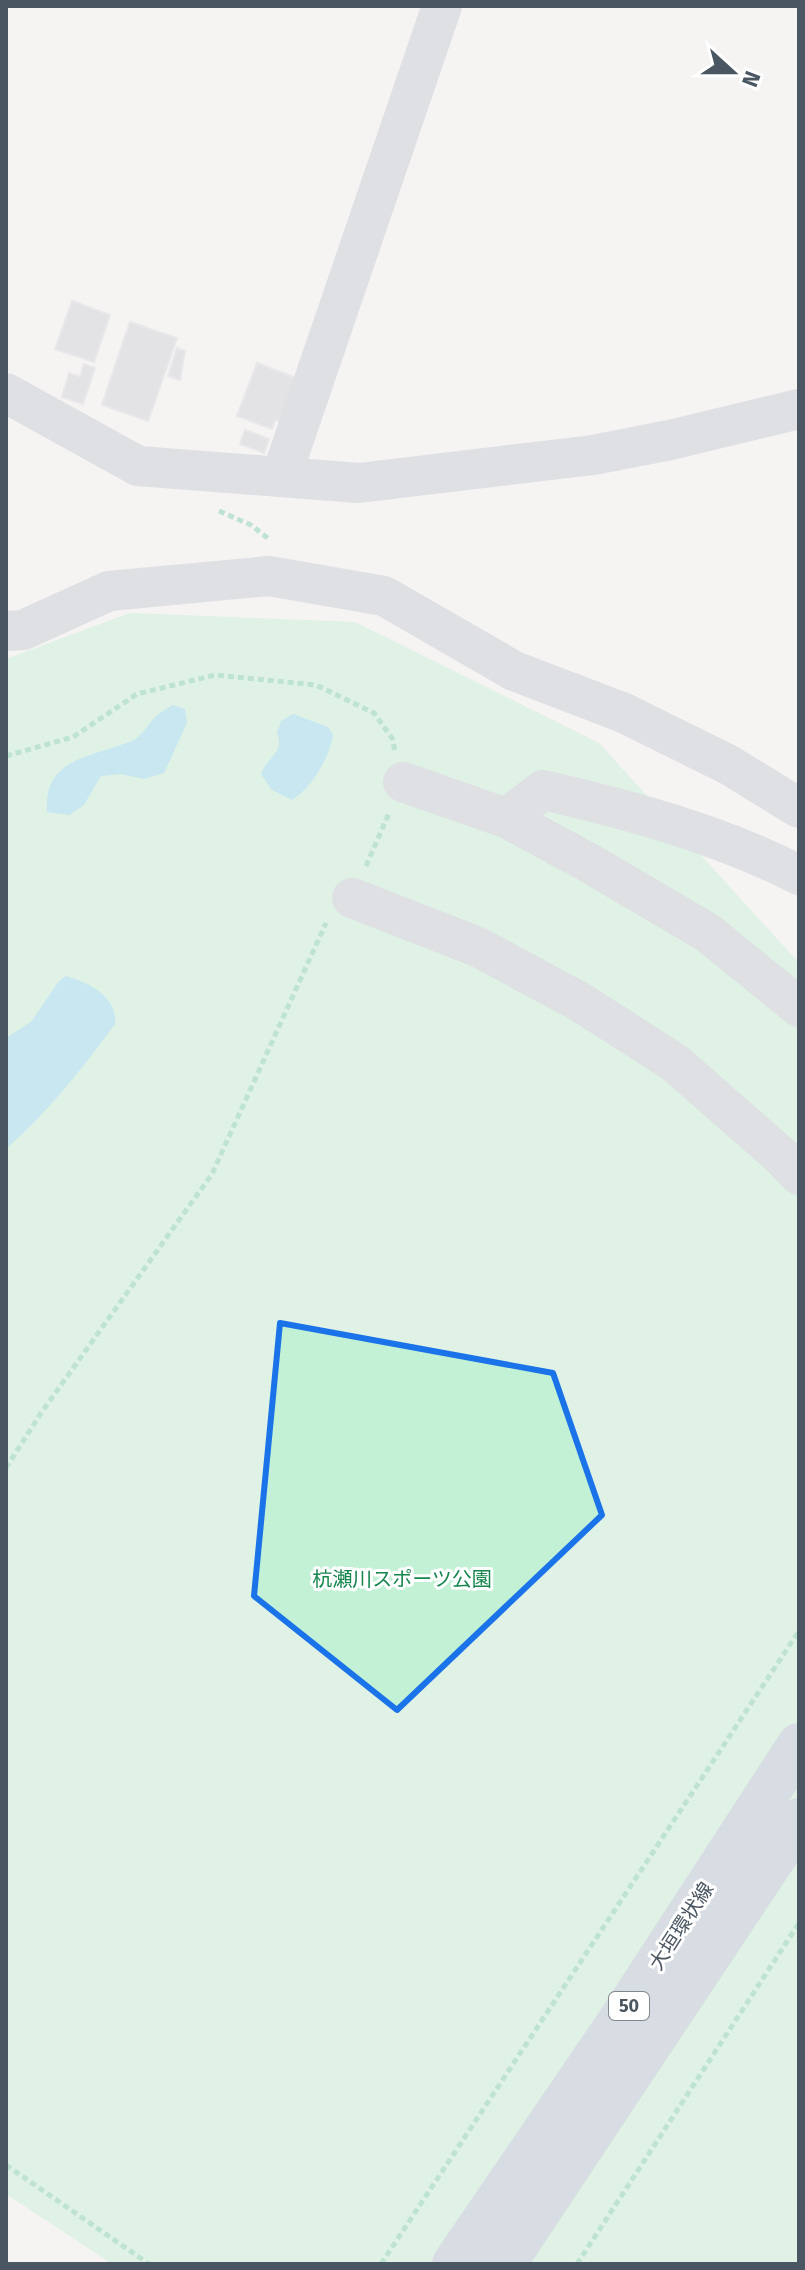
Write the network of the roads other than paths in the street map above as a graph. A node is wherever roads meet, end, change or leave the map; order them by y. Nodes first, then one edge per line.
1 (442, 6) edge
2 (6, 393) edge
3 (799, 409) edge
4 (281, 477) junction
5 (6, 631) edge
6 (403, 782) road end
7 (799, 808) edge
8 (506, 818) junction
9 (799, 875) edge
10 (352, 898) road end
11 (799, 1007) edge
12 (799, 1175) edge
13 (799, 1745) edge
14 (799, 1820) edge
15 (454, 2264) edge
16 (504, 2264) edge

1 - 4 street
2 - 4 street
3 - 4 street
5 - 7 street
6 - 8 street
8 - 9 street
8 - 11 street
10 - 12 street
13 - 15 main road, 大垣環状線 / 50
14 - 16 main road, 大垣環状線 / 50

